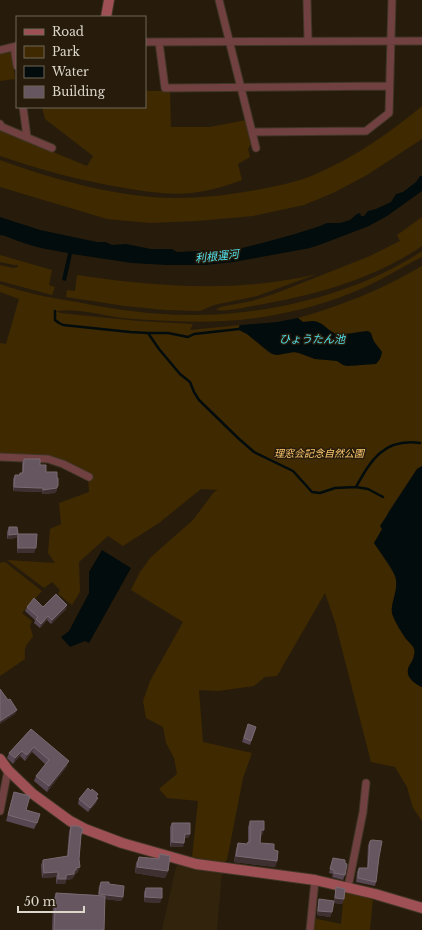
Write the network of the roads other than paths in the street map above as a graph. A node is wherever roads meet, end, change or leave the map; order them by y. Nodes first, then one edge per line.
1 (109, 0) edge
2 (219, 0) edge
3 (307, 0) edge
4 (392, 0) edge
5 (106, 16) edge
6 (390, 40) junction
7 (308, 41) junction
8 (422, 41) edge
9 (146, 42) edge
10 (159, 42) junction
11 (230, 42) junction
12 (16, 47) edge
13 (0, 50) edge
14 (389, 86) junction
15 (241, 87) junction
16 (23, 108) edge
17 (0, 124) edge
18 (253, 132) junction
19 (27, 137) junction
20 (52, 148) dead end
21 (256, 148) dead end
22 (0, 457) edge
23 (89, 477) dead end
24 (0, 759) edge
25 (8, 770) junction
26 (366, 783) dead end
27 (0, 811) edge
28 (315, 880) junction
29 (348, 887) junction
30 (422, 908) edge
31 (310, 930) edge

1 - 5 street
2 - 11 street
3 - 7 street
4 - 6 street
6 - 7 street
6 - 8 street
6 - 14 street
7 - 11 street
9 - 10 street
10 - 11 street
10 - 15 street
11 - 15 street
12 - 13 street
14 - 15 street
14 - 18 street
15 - 18 street
16 - 19 street
17 - 19 street
18 - 21 street
19 - 20 street
22 - 23 street
24 - 25 street
25 - 27 street
25 - 28 street
26 - 29 street
28 - 29 street
28 - 31 street
29 - 30 street

